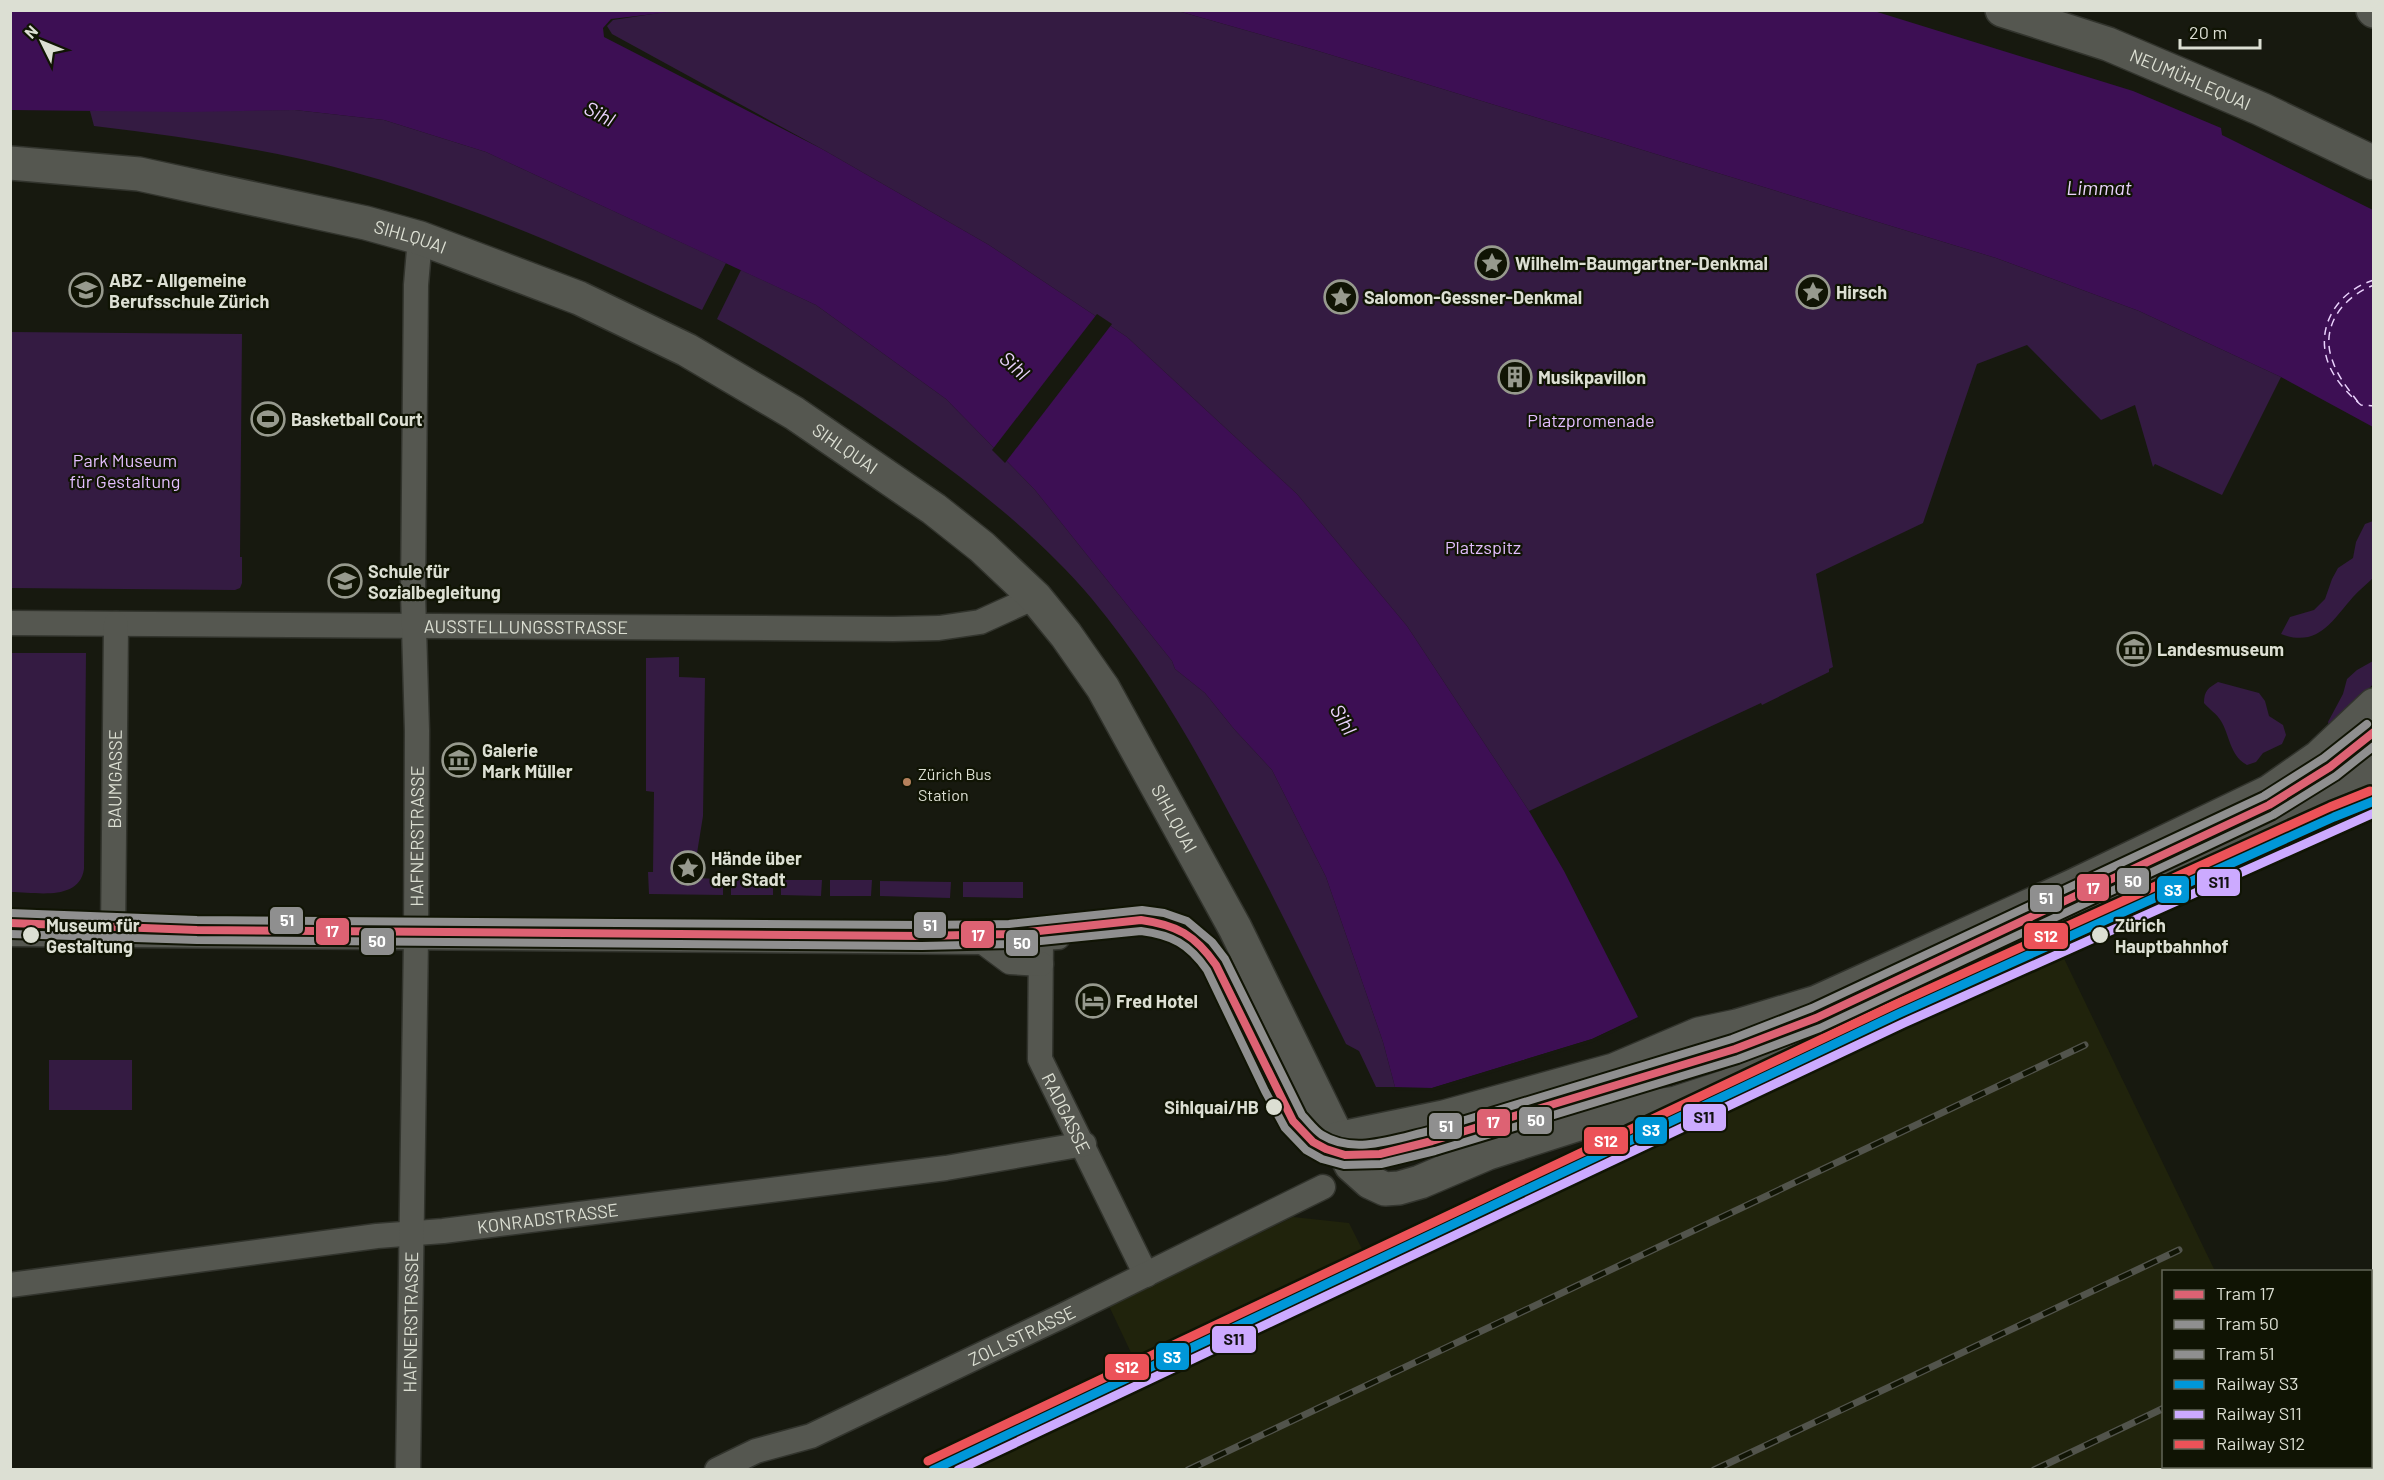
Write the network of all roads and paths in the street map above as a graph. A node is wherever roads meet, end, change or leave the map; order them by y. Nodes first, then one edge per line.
1 (2002, 10) edge
2 (10, 163) edge
3 (2373, 163) edge
4 (420, 238) junction
5 (1035, 597) junction
6 (10, 623) edge
7 (116, 624) junction
8 (414, 626) junction
9 (2373, 705) edge
10 (2373, 767) edge
11 (10, 934) edge
12 (113, 935) junction
13 (416, 938) junction
14 (983, 942) junction
15 (1041, 964) junction
16 (1084, 1144) junction
17 (1344, 1152) junction
18 (1323, 1187) dead end
19 (411, 1234) junction
20 (1146, 1275) junction
21 (10, 1285) edge
22 (408, 1470) edge
23 (717, 1470) edge

1 - 3 street, NEUMÜHLEQUAI
2 - 4 street, SIHLQUAI
4 - 5 street, SIHLQUAI
4 - 8 street, HAFNERSTRASSE
5 - 8 street, AUSSTELLUNGSSTRASSE
5 - 17 street, SIHLQUAI
6 - 7 street, AUSSTELLUNGSSTRASSE
7 - 8 street, AUSSTELLUNGSSTRASSE
7 - 12 street, BAUMGASSE
8 - 13 street, HAFNERSTRASSE
9 - 17 street
10 - 17 street
11 - 12 street
12 - 13 street
13 - 14 street
13 - 19 street, HAFNERSTRASSE
14 - 15 street
14 - 15 street, RADGASSE
15 - 16 street, RADGASSE
16 - 19 street, KONRADSTRASSE
16 - 20 street, RADGASSE
18 - 20 street, ZOLLSTRASSE
19 - 21 street, KONRADSTRASSE
19 - 22 street, HAFNERSTRASSE
20 - 23 street, ZOLLSTRASSE

